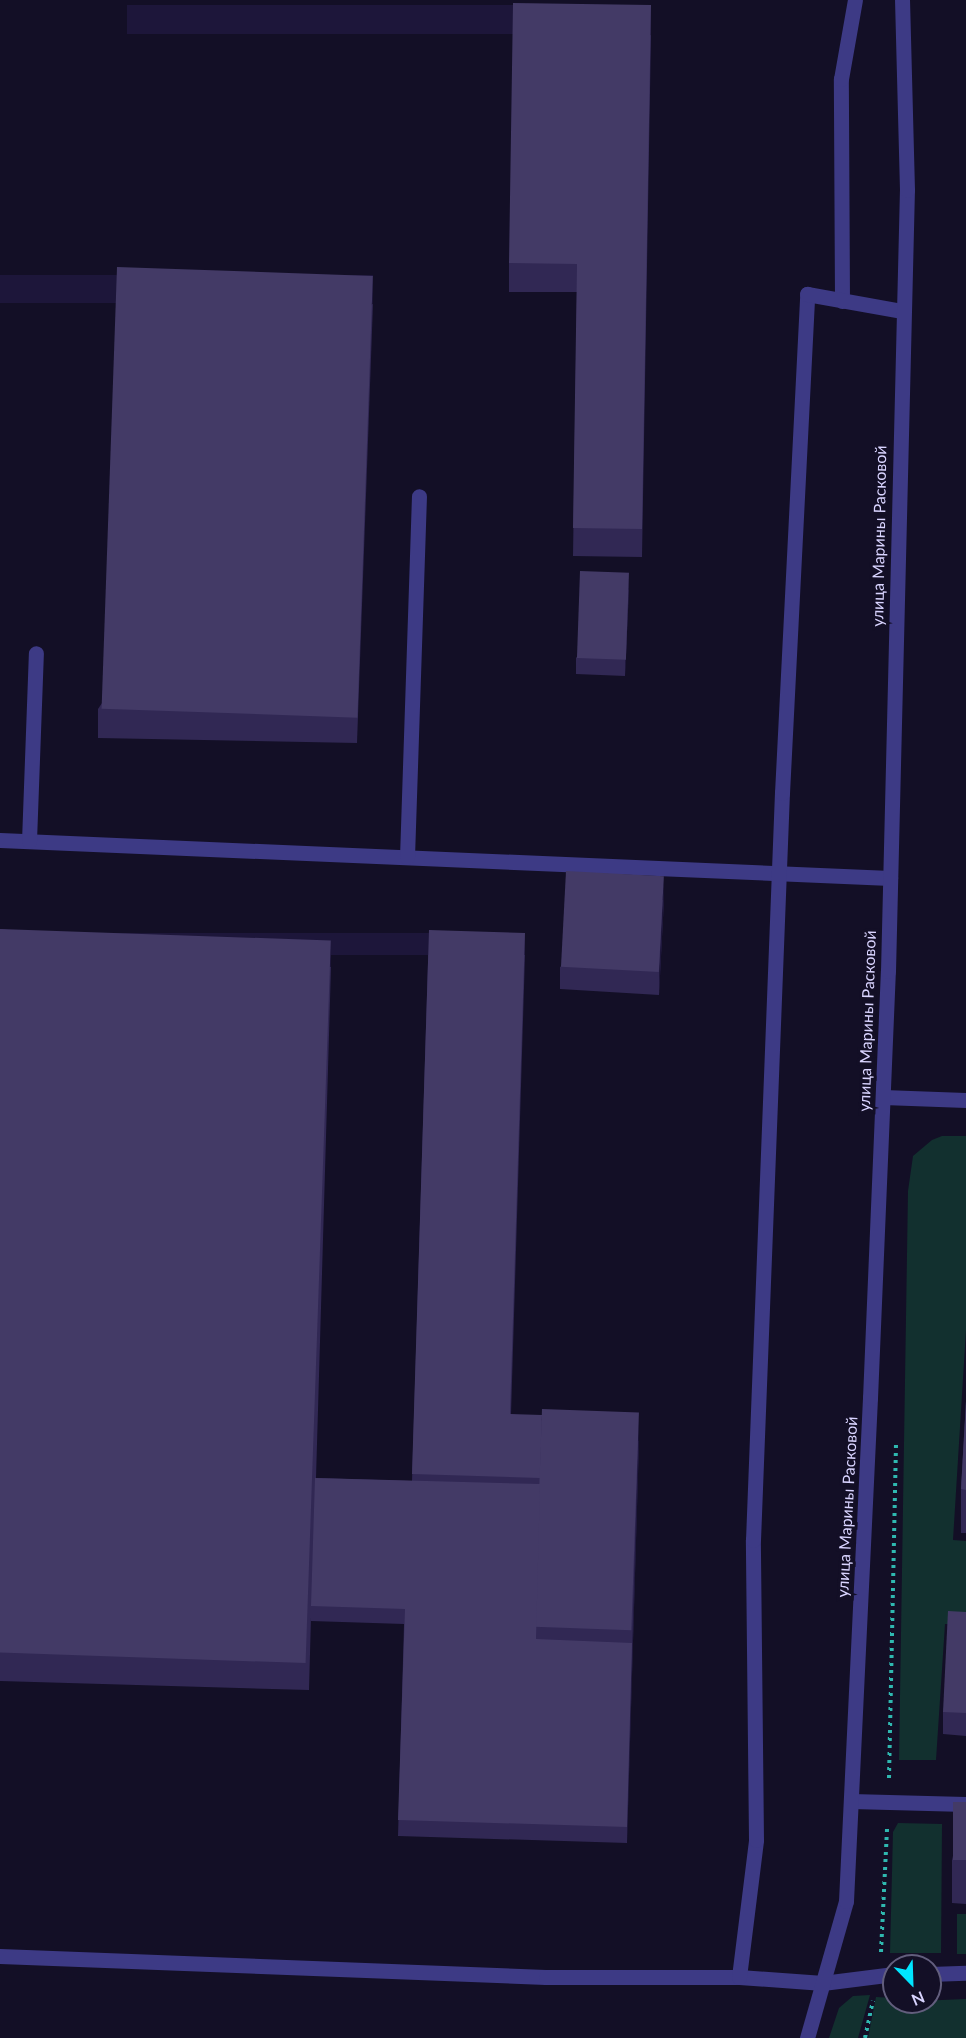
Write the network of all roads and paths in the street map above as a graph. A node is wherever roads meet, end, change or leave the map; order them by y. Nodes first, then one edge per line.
1 (855, 0) edge
2 (902, 0) edge
3 (842, 301) junction
4 (902, 311) junction
5 (418, 496) dead end
6 (36, 653) dead end
7 (0, 840) edge
8 (29, 842) junction
9 (407, 856) junction
10 (779, 871) junction
11 (890, 878) junction
12 (883, 1098) junction
13 (966, 1100) edge
14 (896, 1443) dead end
15 (851, 1802) junction
16 (888, 1802) junction
17 (966, 1804) edge
18 (887, 1954) edge
19 (0, 1956) edge
20 (966, 1973) edge
21 (942, 1974) edge
22 (882, 1975) edge
23 (739, 1977) junction
24 (823, 1983) junction
25 (882, 1988) edge
26 (807, 2038) edge
27 (864, 2038) edge

1 - 3 street
2 - 4 street, улица Марины Расковой
3 - 4 street
3 - 10 street
4 - 11 street, улица Марины Расковой
5 - 9 street
6 - 8 street
7 - 8 street
8 - 9 street
9 - 10 street
10 - 11 street
10 - 23 street
11 - 12 street, улица Марины Расковой
12 - 13 street
12 - 15 street, улица Марины Расковой
14 - 16 path
15 - 16 street
15 - 24 street, улица Марины Расковой
16 - 17 street
16 - 18 path
19 - 23 street
20 - 21 street
22 - 24 street
23 - 24 street
24 - 26 street, улица Марины Расковой
25 - 27 path

